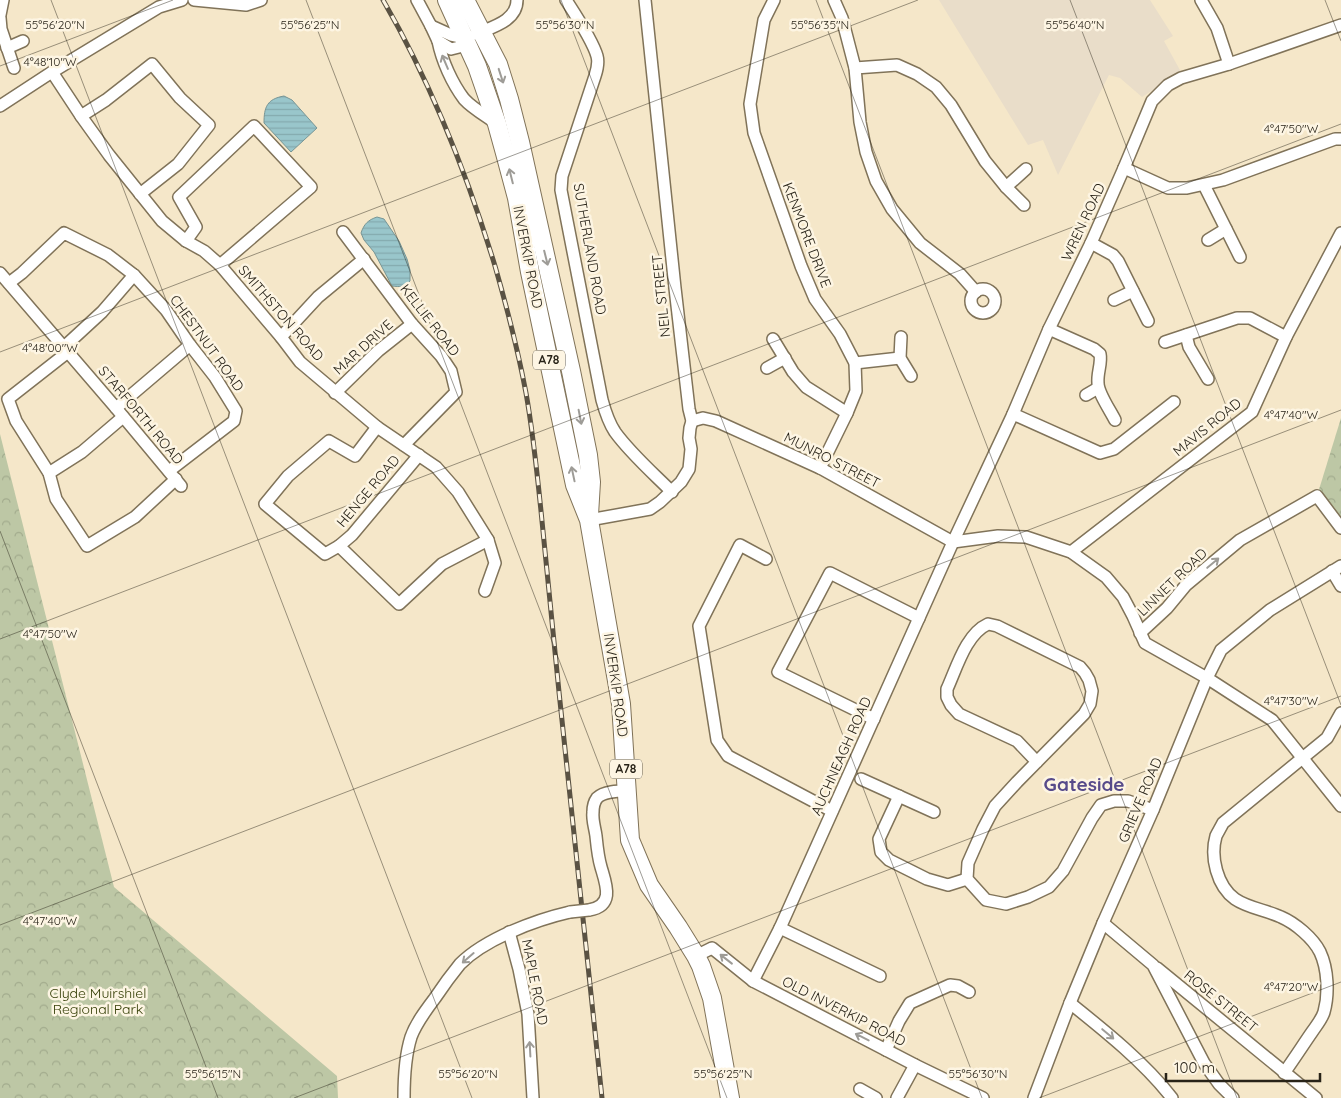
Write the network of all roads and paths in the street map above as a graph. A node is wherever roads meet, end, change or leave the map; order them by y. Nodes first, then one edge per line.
1 (4, 0) edge
2 (182, 0) edge
3 (194, 0) edge
4 (261, 0) edge
5 (417, 0) edge
6 (447, 0) edge
7 (465, 0) edge
8 (517, 0) edge
9 (566, 0) edge
10 (645, 0) edge
11 (774, 0) edge
12 (834, 0) edge
13 (1200, 0) edge
14 (0, 17) edge
15 (1341, 25) edge
16 (432, 26) junction
17 (482, 31) junction
18 (465, 38) junction
19 (22, 40) dead end
20 (438, 41) junction
21 (7, 48) junction
22 (1229, 64) junction
23 (14, 68) dead end
24 (855, 68) junction
25 (52, 72) junction
26 (0, 106) edge
27 (81, 116) junction
28 (497, 124) junction
29 (1341, 139) edge
30 (1124, 168) junction
31 (1026, 169) dead end
32 (1204, 185) junction
33 (1006, 187) junction
34 (140, 194) junction
35 (1024, 205) dead end
36 (1226, 230) junction
37 (344, 232) dead end
38 (1341, 234) edge
39 (1208, 240) dead end
40 (186, 241) junction
41 (1091, 243) junction
42 (1240, 257) dead end
43 (364, 259) junction
44 (220, 265) junction
45 (0, 273) edge
46 (134, 276) junction
47 (9, 283) junction
48 (1133, 291) junction
49 (976, 292) dead end
50 (1114, 300) dead end
51 (1148, 321) dead end
52 (412, 324) junction
53 (1049, 329) junction
54 (1186, 335) junction
55 (281, 337) junction
56 (901, 337) dead end
57 (1286, 337) junction
58 (773, 339) dead end
59 (1165, 342) dead end
60 (190, 345) junction
61 (66, 350) junction
62 (785, 358) junction
63 (900, 358) junction
64 (855, 363) junction
65 (768, 368) dead end
66 (911, 376) dead end
67 (1208, 380) dead end
68 (1098, 388) junction
69 (335, 393) junction
70 (1086, 395) dead end
71 (1174, 402) dead end
72 (120, 412) junction
73 (847, 413) junction
74 (1013, 414) junction
75 (1115, 420) dead end
76 (692, 421) junction
77 (377, 427) junction
78 (404, 445) junction
79 (418, 455) junction
80 (820, 468) junction
81 (49, 474) junction
82 (176, 479) junction
83 (672, 492) junction
84 (589, 520) junction
85 (1341, 528) edge
86 (488, 540) junction
87 (953, 542) junction
88 (339, 546) junction
89 (1071, 552) junction
90 (766, 559) dead end
91 (1337, 569) edge
92 (1341, 586) edge
93 (485, 591) dead end
94 (919, 618) junction
95 (1140, 633) junction
96 (1207, 678) junction
97 (1341, 713) edge
98 (874, 719) junction
99 (1303, 758) junction
100 (1037, 762) junction
101 (861, 779) dead end
102 (627, 791) junction
103 (899, 796) junction
104 (1341, 806) edge
105 (1153, 810) junction
106 (832, 812) junction
107 (934, 812) dead end
108 (967, 879) junction
109 (1103, 923) junction
110 (780, 928) junction
111 (509, 932) junction
112 (696, 956) junction
113 (1153, 966) junction
114 (880, 976) dead end
115 (753, 981) junction
116 (969, 992) dead end
117 (1070, 1003) junction
118 (886, 1050) junction
119 (915, 1065) junction
120 (1284, 1073) junction
121 (860, 1089) dead end
122 (404, 1098) edge
123 (533, 1098) edge
124 (730, 1098) edge
125 (876, 1098) edge
126 (897, 1098) edge
127 (983, 1098) edge
128 (1034, 1098) edge
129 (1172, 1098) edge
130 (1233, 1098) edge
131 (1316, 1098) edge

1 - 14 street
2 - 25 street
3 - 4 street
5 - 16 street
6 - 18 highway, INVERKIP ROAD / A78
7 - 17 highway, INVERKIP ROAD / A78
8 - 17 street
9 - 83 street, SUTHERLAND ROAD
10 - 76 street, NEIL STREET
11 - 64 street, KENMORE DRIVE
12 - 24 street
13 - 22 street
14 - 21 street
15 - 22 street, WREN ROAD
16 - 18 street
16 - 20 street
17 - 18 street
17 -> 84 highway, INVERKIP ROAD / A78
18 - 20 street
18 - 28 highway, INVERKIP ROAD / A78
19 - 21 street
28 -> 20 street
21 - 23 street
22 - 30 street, WREN ROAD
24 - 33 street
24 - 49 street
25 - 26 street
25 - 27 street, SMITHSTON ROAD
27 - 34 street, SMITHSTON ROAD
27 - 34 street
84 -> 28 highway, INVERKIP ROAD / A78
29 - 32 street
30 - 32 street
30 - 41 street, WREN ROAD
31 - 33 street
32 - 36 street
33 - 35 street
34 - 40 street, SMITHSTON ROAD
36 - 39 street
36 - 42 street
37 - 43 street, KELLIE ROAD
38 - 57 street, MAVIS ROAD
40 - 44 street, SMITHSTON ROAD
40 - 44 street
41 - 48 street
41 - 53 street, WREN ROAD
43 - 52 street, KELLIE ROAD
43 - 55 street
44 - 55 street, SMITHSTON ROAD
45 - 47 street, STARFORTH ROAD
46 - 47 street, CHESTNUT ROAD
46 - 60 street, CHESTNUT ROAD
46 - 61 street
47 - 61 street, STARFORTH ROAD
48 - 50 street
48 - 51 street
52 - 69 street, MAR DRIVE
52 - 78 street, KELLIE ROAD
53 - 68 street
53 - 74 street, WREN ROAD
54 - 57 street
54 - 59 street
54 - 67 street
55 - 69 street, SMITHSTON ROAD
56 - 63 street
57 - 89 street, MAVIS ROAD
58 - 62 street
60 - 72 street
60 - 82 street, CHESTNUT ROAD
61 - 72 street, STARFORTH ROAD
61 - 81 street
62 - 65 street
62 - 73 street
63 - 64 street
63 - 66 street
64 - 73 street, KENMORE DRIVE
68 - 70 street
68 - 75 street
69 - 77 street, SMITHSTON ROAD
71 - 74 street
72 - 81 street
72 - 82 street, STARFORTH ROAD
73 - 80 street, KENMORE DRIVE
74 - 87 street, WREN ROAD
76 - 80 street, MUNRO STREET
76 - 83 street, NEIL STREET
77 - 78 street, SMITHSTON ROAD
77 - 88 street
78 - 79 street, SMITHSTON ROAD
79 - 86 street, SMITHSTON ROAD
79 - 88 street, HENGE ROAD
80 - 87 street, MUNRO STREET
81 - 82 street, CHESTNUT ROAD
83 - 84 street, NEIL STREET
84 - 102 highway, INVERKIP ROAD / A78
95 -> 85 street, LINNET ROAD
86 - 88 street
86 - 93 street, SMITHSTON ROAD
87 - 89 street
87 - 94 street, AUCHNEAGH ROAD
89 - 95 street
90 - 106 street
91 - 92 street
91 - 96 street, GRIEVE ROAD
94 - 98 street, AUCHNEAGH ROAD
94 - 98 street
95 - 96 street
96 - 99 street
96 - 105 street, GRIEVE ROAD
97 - 99 street
98 - 106 street, AUCHNEAGH ROAD
99 - 104 street
99 - 120 street
100 - 100 street
100 - 108 street
101 - 103 street
102 - 111 street, bridge
102 - 112 highway, INVERKIP ROAD / A78
103 - 107 street
103 - 108 street
105 - 108 street
105 - 109 street, GRIEVE ROAD
106 - 110 street, AUCHNEAGH ROAD
109 - 113 street, ROSE STREET
109 - 117 street, GRIEVE ROAD
110 - 114 street
110 - 115 street, AUCHNEAGH ROAD
111 -> 122 street
123 -> 111 street, MAPLE ROAD
115 -> 112 street, OLD INVERKIP ROAD
112 - 124 highway, INVERKIP ROAD / A78
113 - 120 street, ROSE STREET
113 - 130 street
118 -> 115 street, OLD INVERKIP ROAD
116 - 118 street
117 - 128 street, GRIEVE ROAD
117 -> 129 street
118 - 119 street, OLD INVERKIP ROAD
119 - 126 street
119 - 127 street, OLD INVERKIP ROAD
120 - 131 street, ROSE STREET
121 - 125 street

